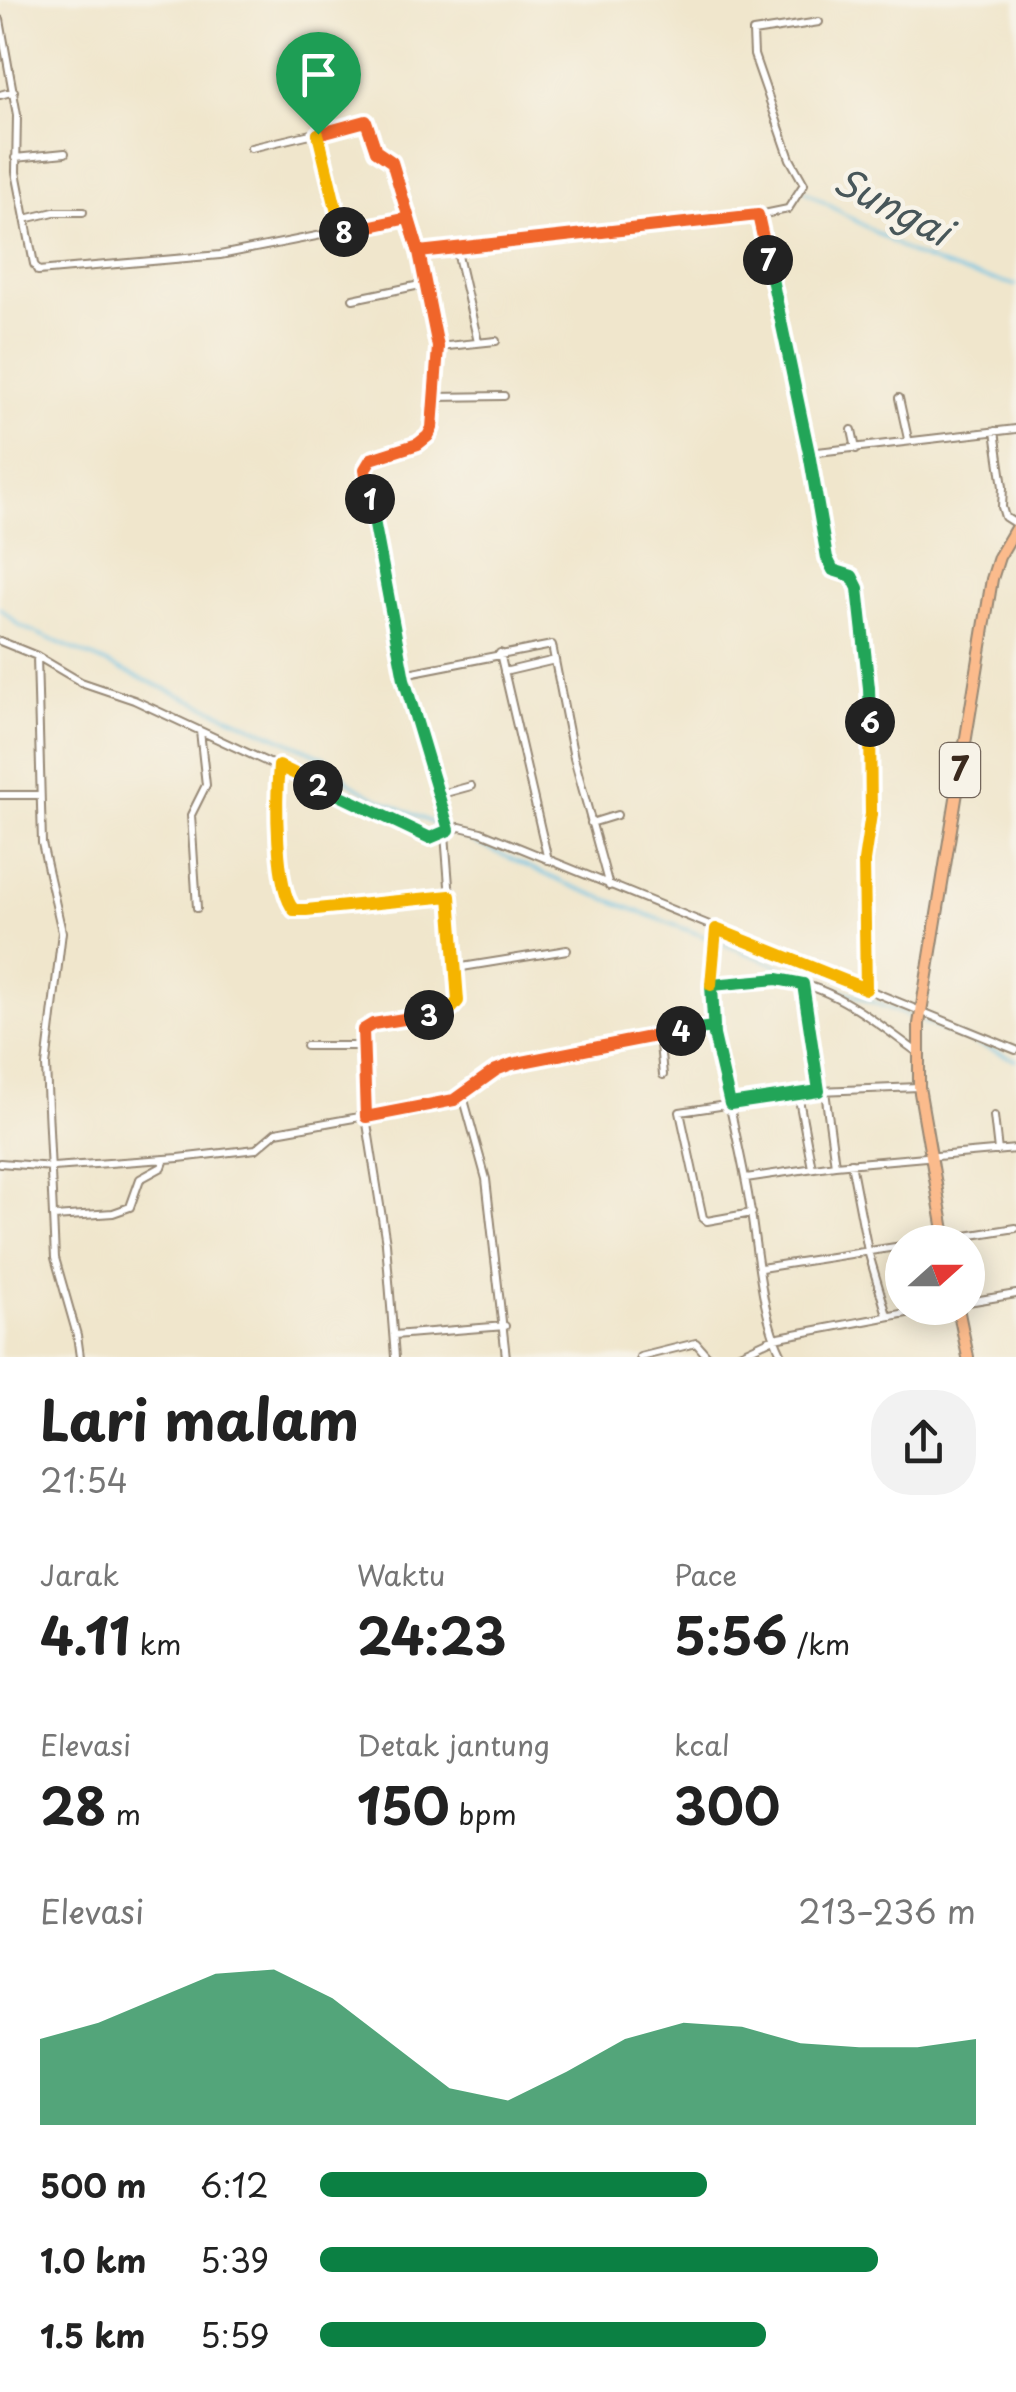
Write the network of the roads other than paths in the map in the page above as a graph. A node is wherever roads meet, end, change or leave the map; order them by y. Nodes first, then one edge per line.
1 (0, 20) edge
2 (819, 22) dead end
3 (1, 28) edge
4 (14, 91) junction
5 (0, 95) edge
6 (318, 134) junction
7 (251, 148) dead end
8 (64, 154) dead end
9 (15, 158) junction
10 (83, 212) dead end
11 (758, 215) junction
12 (408, 218) junction
13 (24, 219) junction
14 (342, 233) junction
15 (456, 247) junction
16 (419, 252) junction
17 (426, 284) junction
18 (353, 299) dead end
19 (496, 340) dead end
20 (478, 342) junction
21 (438, 347) junction
22 (504, 396) dead end
23 (434, 397) junction
24 (900, 398) dead end
25 (1016, 429) edge
26 (852, 430) dead end
27 (995, 431) junction
28 (908, 439) junction
29 (856, 449) junction
30 (809, 453) junction
31 (1016, 526) edge
32 (0, 641) edge
33 (500, 653) junction
34 (37, 656) junction
35 (555, 660) junction
36 (504, 672) junction
37 (403, 674) junction
38 (200, 730) junction
39 (279, 766) junction
40 (471, 786) dead end
41 (0, 794) edge
42 (40, 795) junction
43 (438, 795) junction
44 (618, 815) dead end
45 (590, 823) junction
46 (447, 832) junction
47 (549, 861) junction
48 (609, 887) junction
49 (450, 896) junction
50 (196, 908) dead end
51 (716, 929) junction
52 (567, 950) dead end
53 (456, 968) junction
54 (803, 984) junction
55 (712, 985) junction
56 (866, 989) junction
57 (920, 1018) junction
58 (714, 1027) junction
59 (659, 1034) junction
60 (306, 1046) dead end
61 (362, 1046) junction
62 (1016, 1050) edge
63 (917, 1052) junction
64 (663, 1075) dead end
65 (919, 1087) junction
66 (822, 1091) junction
67 (798, 1094) junction
68 (462, 1096) junction
69 (730, 1104) junction
70 (994, 1116) dead end
71 (366, 1117) junction
72 (1016, 1149) edge
73 (998, 1151) junction
74 (930, 1156) junction
75 (165, 1159) junction
76 (0, 1163) edge
77 (852, 1163) junction
78 (835, 1165) junction
79 (54, 1166) junction
80 (812, 1168) junction
81 (746, 1178) junction
82 (752, 1213) junction
83 (54, 1217) junction
84 (943, 1225) edge
85 (1016, 1230) edge
86 (985, 1235) edge
87 (885, 1248) edge
88 (868, 1251) junction
89 (761, 1268) junction
90 (1016, 1294) edge
91 (985, 1299) edge
92 (885, 1305) edge
93 (885, 1316) edge
94 (961, 1325) edge
95 (504, 1326) junction
96 (394, 1335) junction
97 (774, 1338) junction
98 (80, 1357) edge
99 (395, 1357) edge
100 (506, 1357) edge
101 (640, 1357) edge
102 (708, 1357) edge
103 (733, 1357) edge
104 (783, 1357) edge
105 (968, 1357) edge

1 - 3 street
2 - 11 street
3 - 4 street
4 - 5 street
4 - 9 street
6 - 7 street
6 - 12 street
6 - 14 street
8 - 9 street
9 - 13 street
10 - 13 street
11 - 15 street
11 - 30 street
12 - 14 street
12 - 16 street
13 - 14 street
15 - 16 street
15 - 20 street
16 - 17 street
17 - 18 street
17 - 21 street
19 - 20 street
20 - 21 street
21 - 23 street
22 - 23 street
23 - 37 street
24 - 28 street
25 - 27 street
26 - 29 street
27 - 28 street
27 - 31 street
28 - 29 street
29 - 30 street
30 - 56 street
31 - 57 highway, 7
32 - 34 street
33 - 35 street
33 - 36 street
33 - 37 street
34 - 38 street
34 - 42 street
35 - 36 street
35 - 45 street
36 - 47 street
37 - 43 street
38 - 39 street
38 - 50 street
39 - 46 street
39 - 49 street
40 - 43 street
41 - 42 street
42 - 79 street
43 - 46 street
44 - 45 street
45 - 48 street
46 - 47 street
46 - 49 street
47 - 48 street
48 - 51 street
49 - 53 street
51 - 55 street
51 - 56 street
52 - 53 street
53 - 61 street
54 - 55 street
54 - 63 street
54 - 66 street
55 - 58 street
56 - 57 street
57 - 62 street
57 - 63 highway, 7
58 - 59 street
58 - 69 street
59 - 64 street
59 - 68 street
60 - 61 street
61 - 71 street
63 - 65 highway, 7
65 - 66 street
65 - 74 highway, 7
66 - 67 street
66 - 78 street
67 - 69 street
67 - 80 street
68 - 71 street
68 - 95 street
69 - 81 street
69 - 82 street
70 - 73 street
71 - 75 street
71 - 96 street
72 - 73 street
73 - 74 street
74 - 77 street
74 - 84 highway, 7
75 - 79 street
75 - 83 street
76 - 79 street
77 - 78 street
77 - 88 street
78 - 80 street
79 - 83 street
80 - 81 street
81 - 82 street
82 - 89 street
83 - 98 street
85 - 86 street
87 - 88 street
88 - 89 street
88 - 92 street
89 - 97 street
90 - 91 street
93 - 97 street
94 - 105 highway
95 - 96 street
95 - 100 street
96 - 99 street
97 - 103 street
97 - 104 street
101 - 102 street

